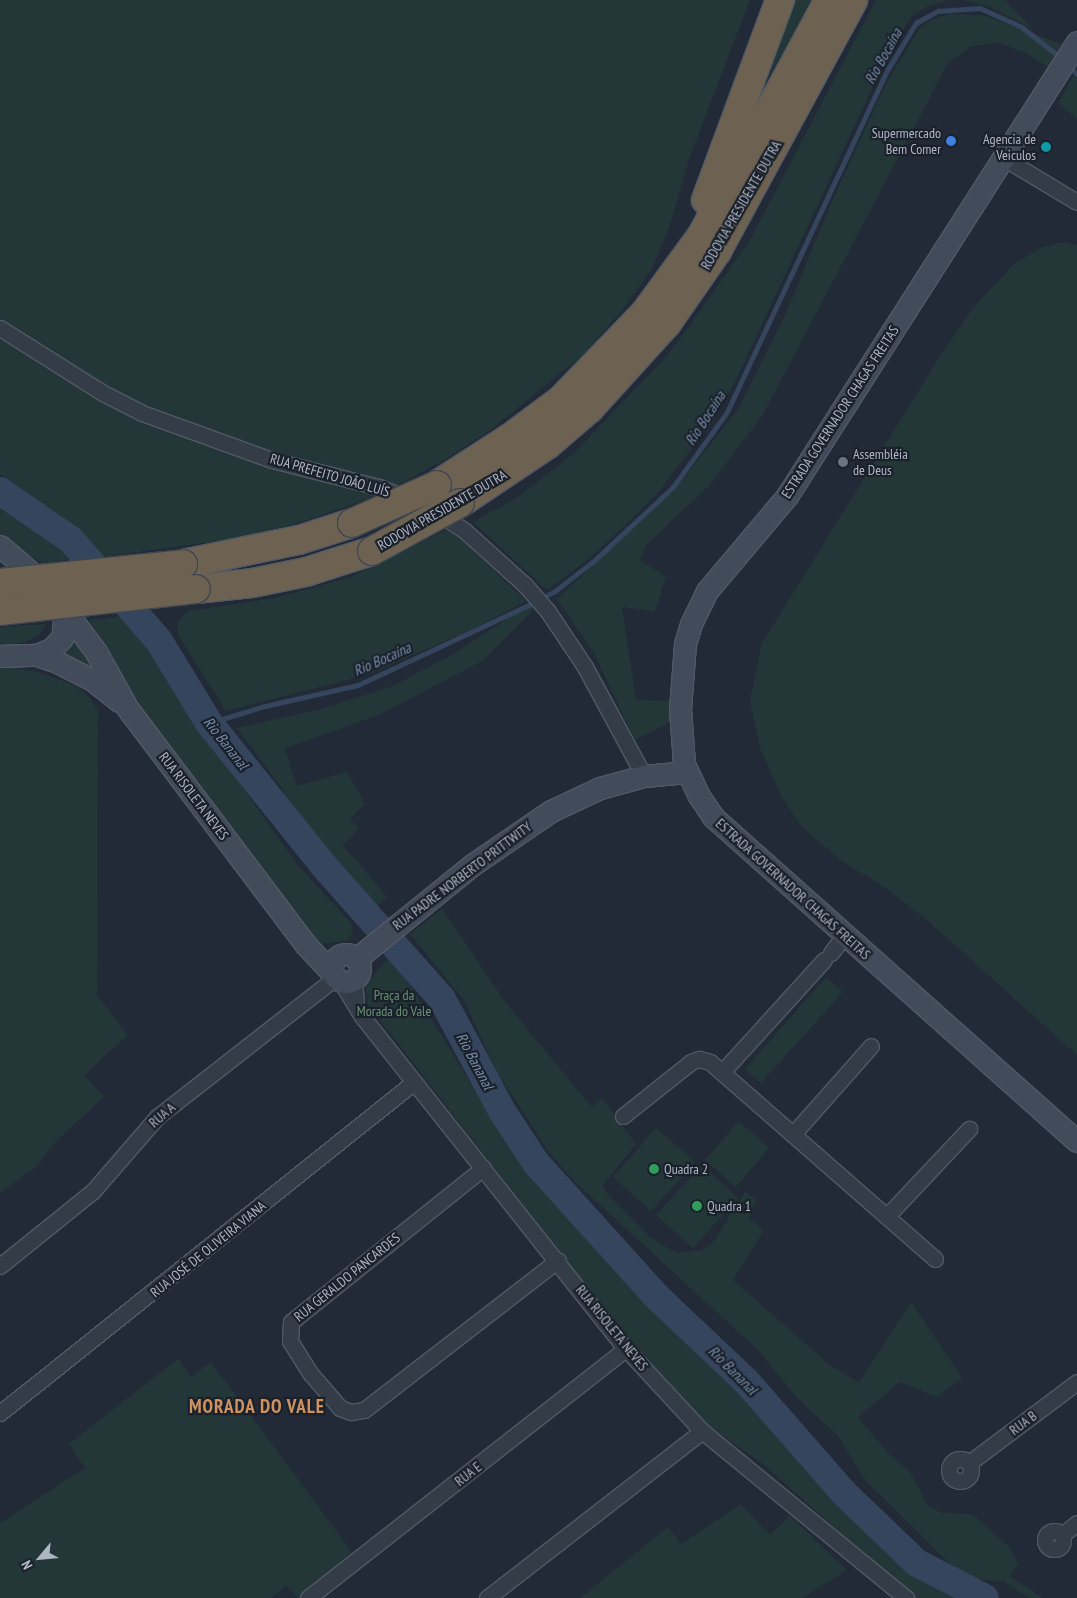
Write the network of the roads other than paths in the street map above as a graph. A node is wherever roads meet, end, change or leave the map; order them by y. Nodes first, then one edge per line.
1 (780, 0) edge
2 (829, 0) edge
3 (853, 0) edge
4 (1075, 46) edge
5 (1002, 157) junction
6 (1077, 202) edge
7 (682, 266) junction
8 (0, 328) edge
9 (0, 546) edge
10 (0, 582) edge
11 (64, 609) junction
12 (0, 611) edge
13 (37, 655) junction
14 (0, 656) edge
15 (128, 709) junction
16 (687, 772) junction
17 (644, 776) junction
18 (844, 936) junction
19 (345, 969) junction
20 (871, 1046) dead end
21 (723, 1070) junction
22 (414, 1082) junction
23 (623, 1116) dead end
24 (969, 1129) dead end
25 (794, 1133) junction
26 (1077, 1141) edge
27 (483, 1168) junction
28 (886, 1216) junction
29 (935, 1259) dead end
30 (558, 1260) junction
31 (0, 1266) edge
32 (626, 1349) junction
33 (1077, 1382) edge
34 (0, 1413) edge
35 (702, 1431) junction
36 (969, 1463) dead end
37 (1077, 1523) edge
38 (1062, 1535) dead end
39 (887, 1583) junction
40 (308, 1598) edge
41 (487, 1598) edge
42 (892, 1598) edge
43 (906, 1598) edge

1 - 7 highway
2 - 7 highway, RODOVIA PRESIDENTE DUTRA
3 - 12 highway, RODOVIA PRESIDENTE DUTRA, bridge
4 - 5 main road, ESTRADA GOVERNADOR CHAGAS FREITAS
5 - 6 street
5 - 16 main road, ESTRADA GOVERNADOR CHAGAS FREITAS
7 - 10 highway, RODOVIA PRESIDENTE DUTRA, bridge
8 - 17 street, RUA PREFEITO JOÃO LUÍS
9 - 11 main road, RUA RISOLETA NEVES
11 - 13 main road
11 - 15 main road, RUA RISOLETA NEVES
13 - 14 main road
13 - 15 main road
15 - 19 main road, RUA RISOLETA NEVES
16 - 17 main road, RUA PADRE NORBERTO PRITTWITY
16 - 18 main road, ESTRADA GOVERNADOR CHAGAS FREITAS
17 - 19 main road, RUA PADRE NORBERTO PRITTWITY
18 - 21 street
18 - 26 main road, ESTRADA GOVERNADOR CHAGAS FREITAS
19 - 22 street, RUA RISOLETA NEVES
19 - 31 street, RUA A
20 - 25 street
21 - 23 street
21 - 25 street
22 - 27 street, RUA RISOLETA NEVES
22 - 34 street, RUA JOSÉ DE OLIVEIRA VIANA
24 - 28 street
25 - 28 street
27 - 30 street, RUA RISOLETA NEVES
27 - 30 street, RUA GERALDO PANCARDES
28 - 29 street
30 - 32 street, RUA RISOLETA NEVES
32 - 35 street, RUA RISOLETA NEVES
32 - 40 street, RUA E
33 - 36 street, RUA B
35 - 39 street, RUA RISOLETA NEVES
35 - 41 street
37 - 38 street
39 - 42 street
39 - 43 street, RUA RISOLETA NEVES

